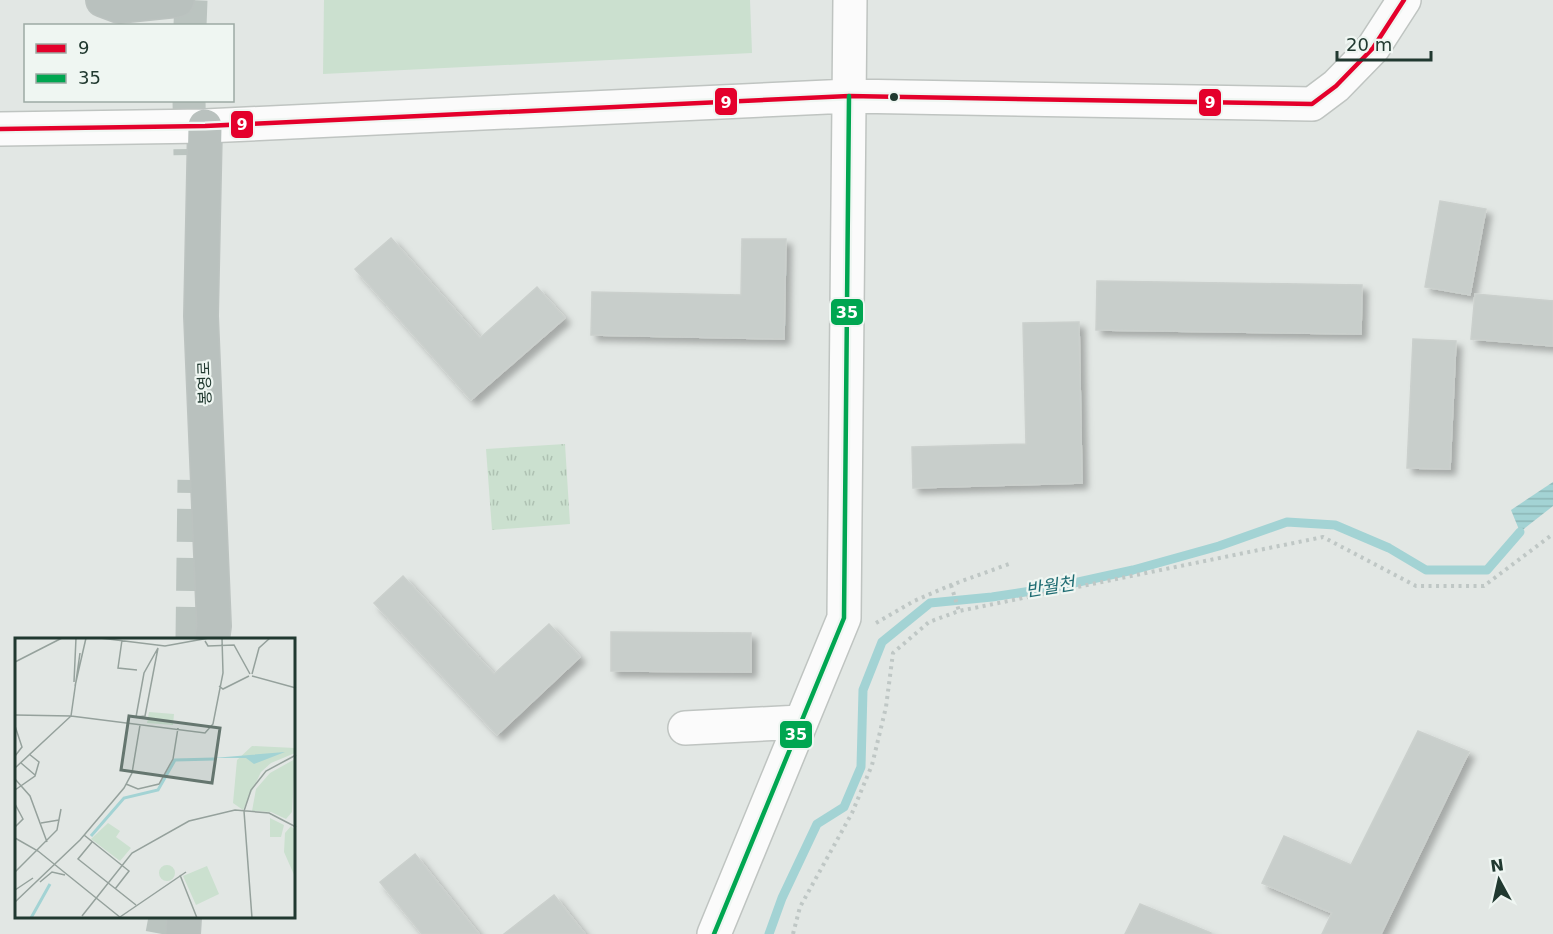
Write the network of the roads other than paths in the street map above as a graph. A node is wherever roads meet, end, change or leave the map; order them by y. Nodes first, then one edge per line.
1 (103, 0) edge
2 (177, 0) edge
3 (850, 0) edge
4 (1404, 0) edge
5 (849, 96) junction
6 (205, 126) junction
7 (0, 129) edge
8 (212, 638) edge
9 (800, 722) junction
10 (685, 728) dead end
11 (184, 919) edge
12 (183, 934) edge
13 (714, 934) edge

1 - 2 highway
3 - 5 street
4 - 5 street
5 - 6 street
5 - 9 street
6 - 7 street
6 - 8 highway, 봉영로
9 - 10 street
9 - 13 street
11 - 12 highway

